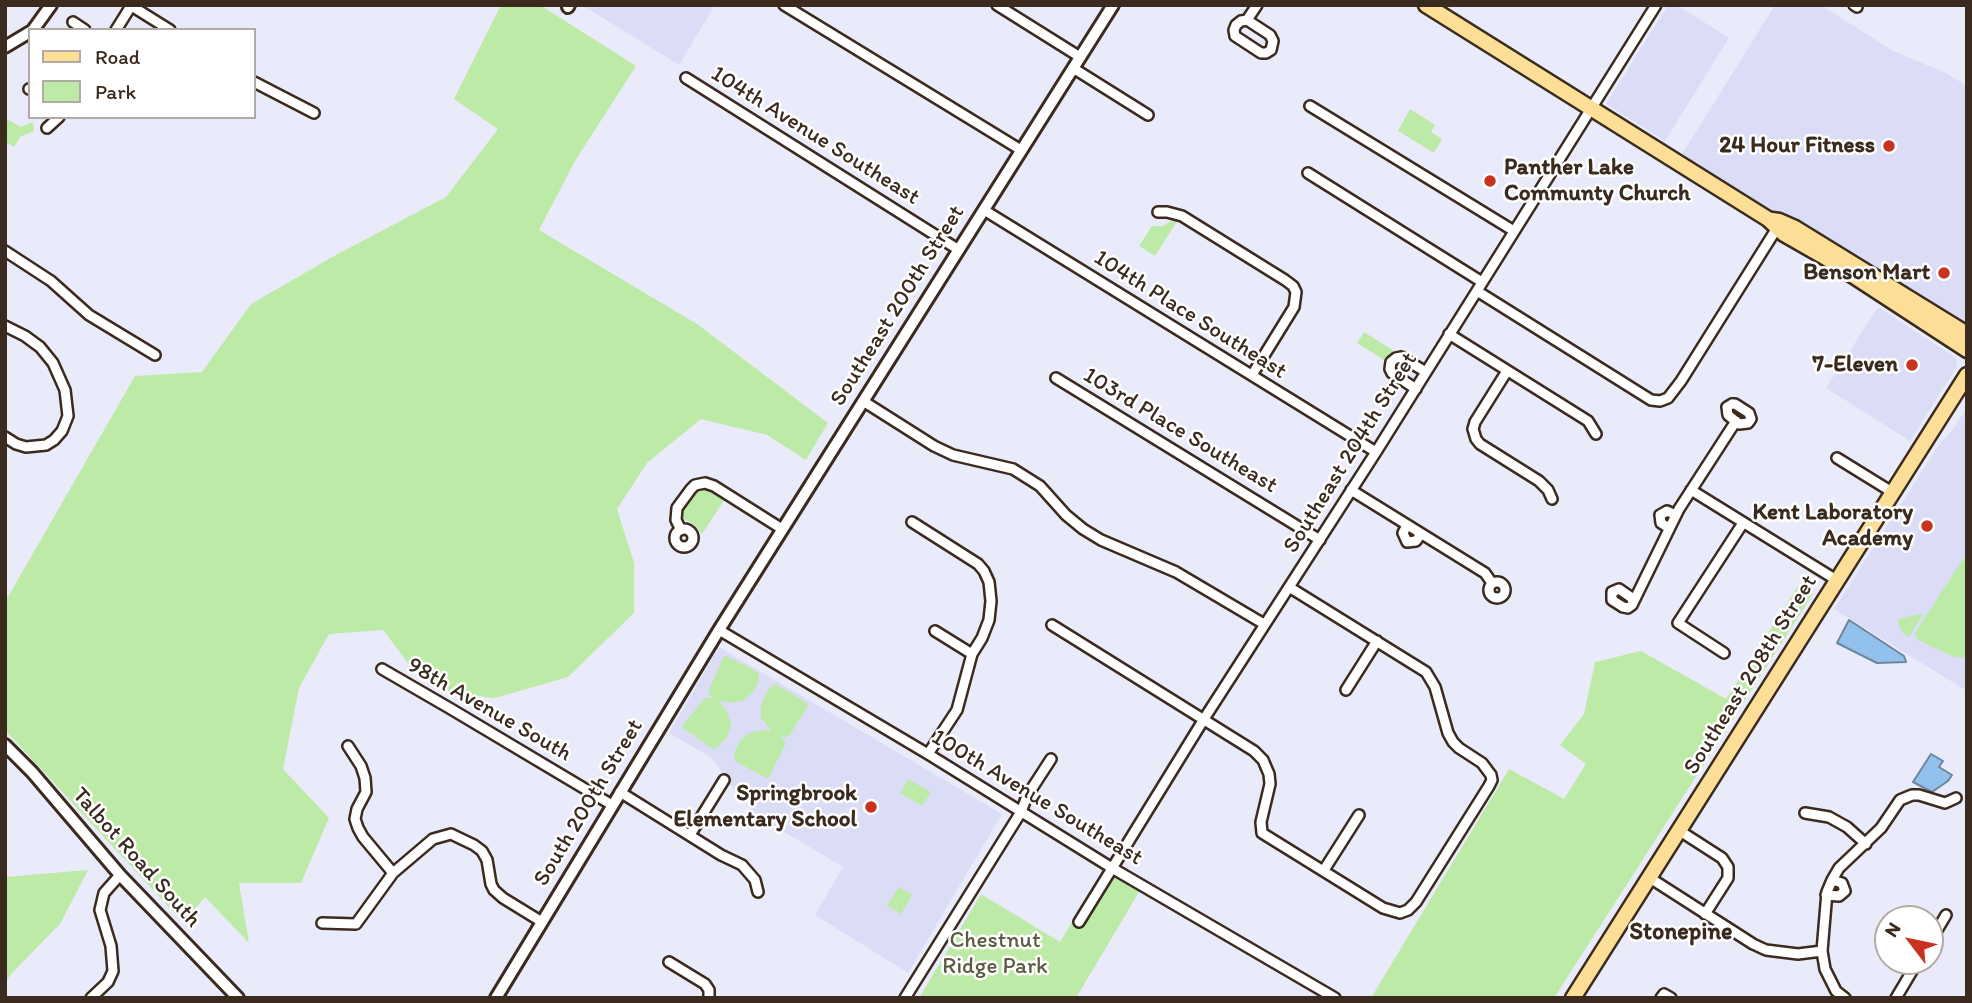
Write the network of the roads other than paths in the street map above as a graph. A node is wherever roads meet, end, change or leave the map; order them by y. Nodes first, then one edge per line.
1 (51, 5) edge
2 (784, 5) edge
3 (997, 5) edge
4 (1113, 5) edge
5 (1257, 5) edge
6 (1426, 5) edge
7 (1656, 5) edge
8 (131, 6) edge
9 (1247, 20) dead end
10 (73, 22) dead end
11 (33, 28) edge
12 (82, 28) edge
13 (117, 28) edge
14 (167, 28) edge
15 (28, 33) edge
16 (5, 47) edge
17 (1080, 57) junction
18 (1073, 68) junction
19 (686, 78) dead end
20 (256, 83) edge
21 (1310, 106) dead end
22 (1592, 109) junction
23 (314, 113) dead end
24 (1148, 115) dead end
25 (57, 119) edge
26 (47, 128) dead end
27 (1021, 150) junction
28 (1308, 173) dead end
29 (984, 210) junction
30 (1158, 212) dead end
31 (1773, 224) junction
32 (1514, 231) junction
33 (959, 250) junction
34 (5, 251) edge
35 (1480, 286) junction
36 (5, 326) edge
37 (1449, 334) junction
38 (1967, 334) edge
39 (1967, 350) edge
40 (155, 355) dead end
41 (1507, 371) junction
42 (1426, 372) junction
43 (1252, 375) junction
44 (1967, 375) edge
45 (1056, 378) dead end
46 (1416, 388) junction
47 (863, 401) junction
48 (1736, 421) dead end
49 (1596, 435) dead end
50 (5, 437) edge
51 (1376, 452) junction
52 (1837, 458) dead end
53 (1351, 490) junction
54 (1691, 491) junction
55 (1892, 492) junction
56 (1552, 499) dead end
57 (912, 522) dead end
58 (1743, 523) junction
59 (1407, 525) junction
60 (782, 528) junction
61 (681, 530) dead end
62 (1421, 534) junction
63 (1320, 540) junction
64 (1838, 581) junction
65 (1492, 583) dead end
66 (1289, 587) junction
67 (1633, 603) dead end
68 (1264, 624) junction
69 (1052, 625) dead end
70 (719, 630) junction
71 (936, 631) dead end
72 (1377, 641) junction
73 (1724, 653) dead end
74 (972, 654) junction
75 (382, 670) dead end
76 (1346, 690) dead end
77 (1204, 719) junction
78 (5, 745) edge
79 (348, 746) dead end
80 (928, 754) junction
81 (1051, 759) dead end
82 (724, 780) dead end
83 (620, 792) junction
84 (1956, 798) dead end
85 (612, 805) junction
86 (1021, 812) junction
87 (1805, 813) dead end
88 (1359, 815) dead end
89 (1680, 831) junction
90 (690, 835) junction
91 (1866, 844) junction
92 (1112, 868) junction
93 (1324, 870) junction
94 (393, 873) junction
95 (120, 874) junction
96 (1650, 878) junction
97 (1832, 880) junction
98 (758, 892) dead end
99 (1826, 895) junction
100 (1706, 914) junction
101 (1946, 915) dead end
102 (1944, 918) edge
103 (542, 922) junction
104 (1079, 922) dead end
105 (322, 923) dead end
106 (1822, 951) junction
107 (669, 962) dead end
108 (1910, 975) edge
109 (709, 994) edge
110 (91, 998) edge
111 (238, 998) edge
112 (496, 998) edge
113 (905, 998) edge
114 (1335, 998) edge
115 (1573, 998) edge
116 (1845, 998) edge
117 (1896, 998) edge

1 - 11 street
2 - 27 street
3 - 17 street
4 - 17 street, Southeast 200th Street
5 - 9 street
6 - 22 main road
7 - 22 street, Southeast 204th Street
8 - 13 street
8 - 14 street
10 - 12 street
15 - 16 street
17 - 18 street, Southeast 200th Street
18 - 24 street
18 - 27 street, Southeast 200th Street
19 - 33 street, 104th Avenue Southeast
20 - 23 street
21 - 32 street
22 - 31 main road
22 - 32 street, Southeast 204th Street
25 - 26 street
27 - 29 street, Southeast 200th Street
28 - 35 street
29 - 33 street, Southeast 200th Street
29 - 43 street, 104th Place Southeast
30 - 43 street
31 - 35 street
31 - 38 main road
31 - 39 main road
32 - 35 street, Southeast 204th Street
33 - 47 street, Southeast 200th Street
34 - 40 street
35 - 37 street, Southeast 204th Street
36 - 50 street
37 - 41 street
37 - 42 street, Southeast 204th Street
41 - 49 street
41 - 56 street
42 - 46 street, Southeast 204th Street
42 - 46 street
43 - 51 street, 104th Place Southeast
44 - 55 main road, Southeast 208th Street
45 - 63 street, 103rd Place Southeast
46 - 51 street, Southeast 204th Street
47 - 60 street, Southeast 200th Street
47 - 68 street
48 - 54 street
51 - 53 street, Southeast 204th Street
52 - 55 street
53 - 59 street
53 - 63 street, Southeast 204th Street
54 - 58 street
54 - 67 street
55 - 64 main road, Southeast 208th Street
57 - 74 street
58 - 64 street
58 - 73 street
59 - 62 street
59 - 62 street
60 - 61 street
60 - 70 street, Southeast 200th Street
62 - 65 street
63 - 66 street, Southeast 204th Street
64 - 89 main road, Southeast 208th Street
66 - 68 street, Southeast 204th Street
66 - 72 street
68 - 77 street, Southeast 204th Street
69 - 77 street
70 - 80 street, 100th Avenue Southeast
70 - 83 street, South 200th Street
71 - 74 street
72 - 76 street
72 - 93 street
74 - 80 street
75 - 85 street, 98th Avenue South
77 - 92 street, Southeast 204th Street
77 - 93 street
78 - 95 street, Talbot Road South
79 - 94 street
80 - 86 street, 100th Avenue Southeast
81 - 86 street
82 - 90 street
83 - 85 street, South 200th Street
83 - 90 street
84 - 91 street
85 - 103 street, South 200th Street
86 - 92 street, 100th Avenue Southeast
86 - 113 street
87 - 91 street
88 - 93 street
89 - 96 main road, Southeast 208th Street
89 - 100 street
90 - 98 street
91 - 97 street
92 - 104 street, Southeast 204th Street
92 - 114 street, 100th Avenue Southeast
94 - 103 street
94 - 105 street
95 - 110 street
95 - 111 street, Talbot Road South
96 - 100 street
96 - 115 main road, Southeast 208th Street
97 - 99 street
97 - 99 street
99 - 106 street
100 - 106 street
101 - 102 street
103 - 112 street, South 200th Street
106 - 116 street
107 - 109 street
108 - 117 street

